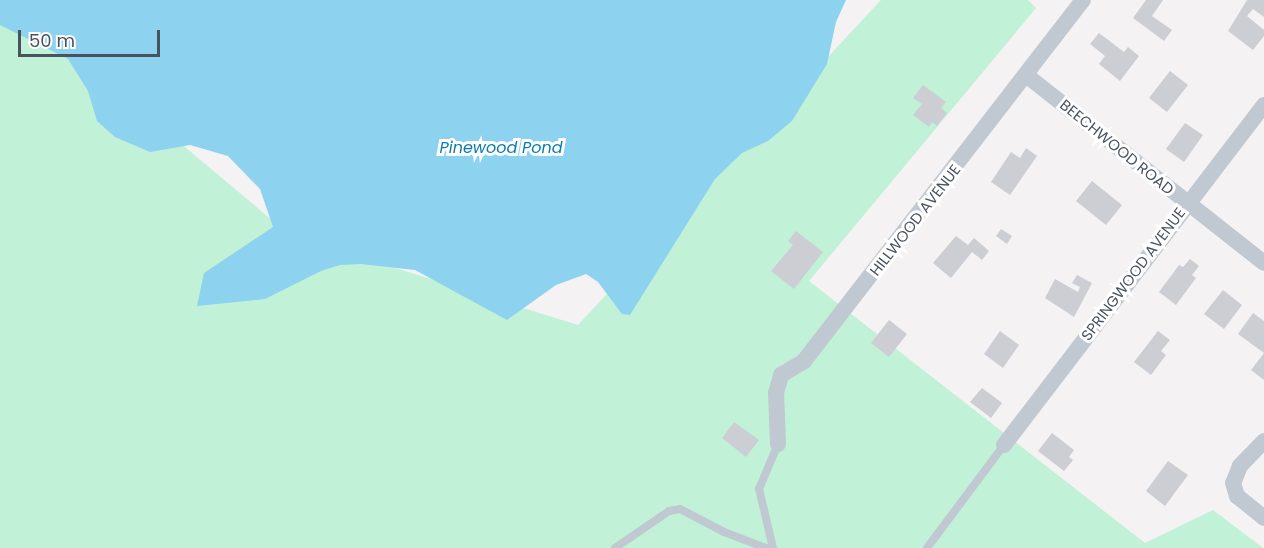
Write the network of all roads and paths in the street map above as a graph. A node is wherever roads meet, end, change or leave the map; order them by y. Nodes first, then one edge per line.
1 (1083, 0) edge
2 (1026, 75) junction
3 (1264, 105) edge
4 (1187, 203) junction
5 (1264, 263) edge
6 (1264, 441) edge
7 (778, 444) joint
8 (1004, 445) joint
9 (1264, 518) edge
10 (615, 548) edge
11 (766, 548) edge
12 (772, 548) edge
13 (927, 548) edge

1 - 2 street, HILLWOOD AVENUE
2 - 4 street, BEECHWOOD ROAD
2 - 7 street, HILLWOOD AVENUE
3 - 4 street, SPRINGWOOD AVENUE
4 - 5 street, BEECHWOOD ROAD
4 - 8 street, SPRINGWOOD AVENUE
6 - 9 street
7 - 12 lane
8 - 13 lane
10 - 11 lane

